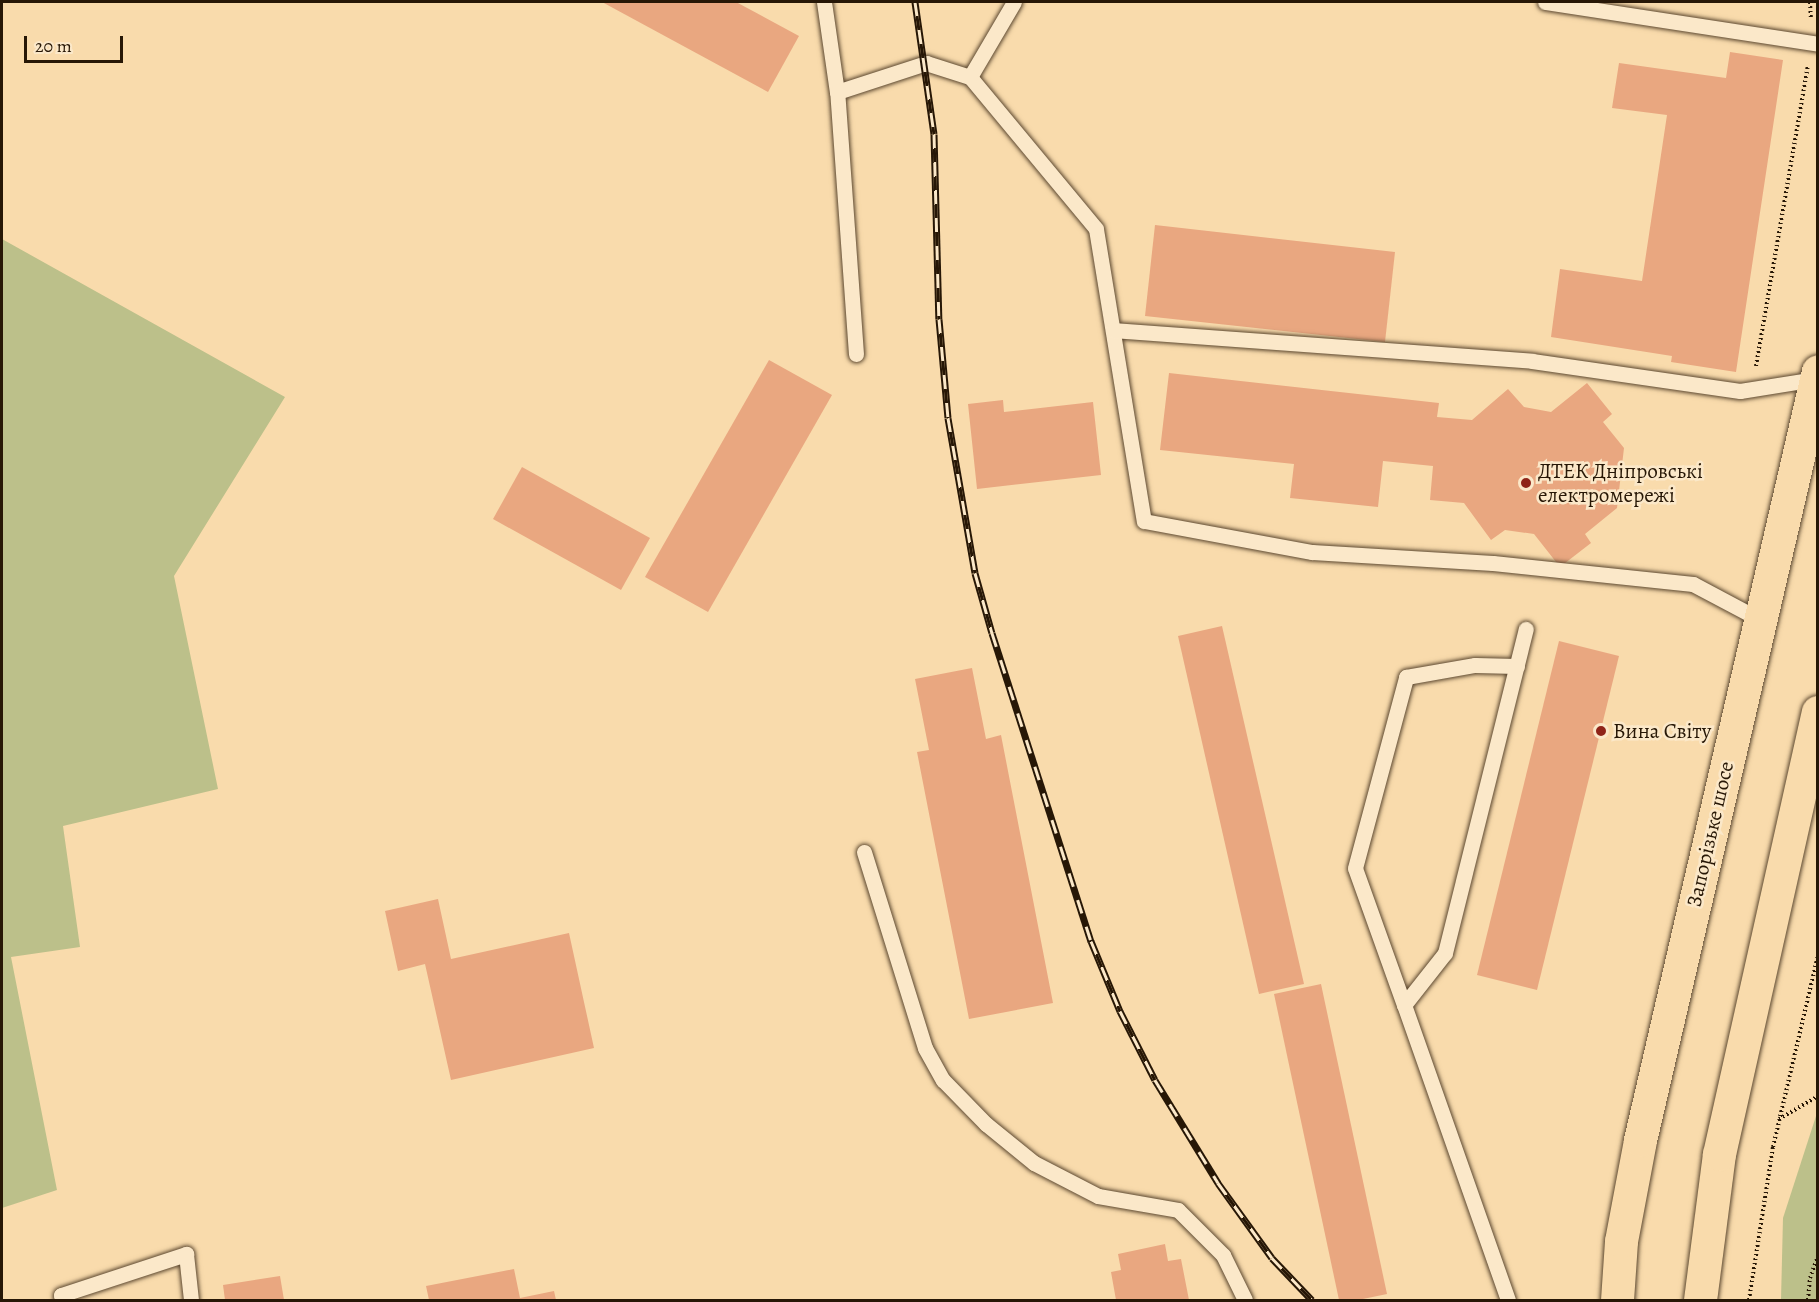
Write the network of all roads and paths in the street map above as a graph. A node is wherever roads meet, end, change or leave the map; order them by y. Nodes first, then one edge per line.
1 (824, 2) edge
2 (1014, 2) edge
3 (1545, 2) edge
4 (1815, 44) edge
5 (970, 77) junction
6 (837, 92) junction
7 (1113, 330) junction
8 (856, 354) dead end
9 (1755, 370) dead end
10 (1816, 375) edge
11 (1761, 620) junction
12 (1526, 629) dead end
13 (1517, 666) junction
14 (1818, 712) edge
15 (864, 852) dead end
16 (1818, 955) edge
17 (1404, 1005) junction
18 (1818, 1096) edge
19 (1779, 1119) junction
20 (1818, 1256) edge
21 (62, 1300) edge
22 (191, 1300) edge
23 (1245, 1300) edge
24 (1508, 1300) edge
25 (1617, 1300) edge
26 (1700, 1300) edge
27 (1749, 1300) edge
28 (1808, 1300) edge

1 - 6 lane
2 - 5 lane
3 - 4 lane
4 - 9 path
5 - 6 lane
5 - 7 lane
6 - 8 lane
7 - 10 lane
7 - 11 lane
10 - 11 main road, Запорізьке шосе
11 - 25 main road, Запорізьке шосе
12 - 13 lane
13 - 17 lane
13 - 17 lane
14 - 26 main road
15 - 23 lane
16 - 19 path
17 - 24 lane
18 - 19 path
19 - 27 path
20 - 28 path
21 - 22 lane

